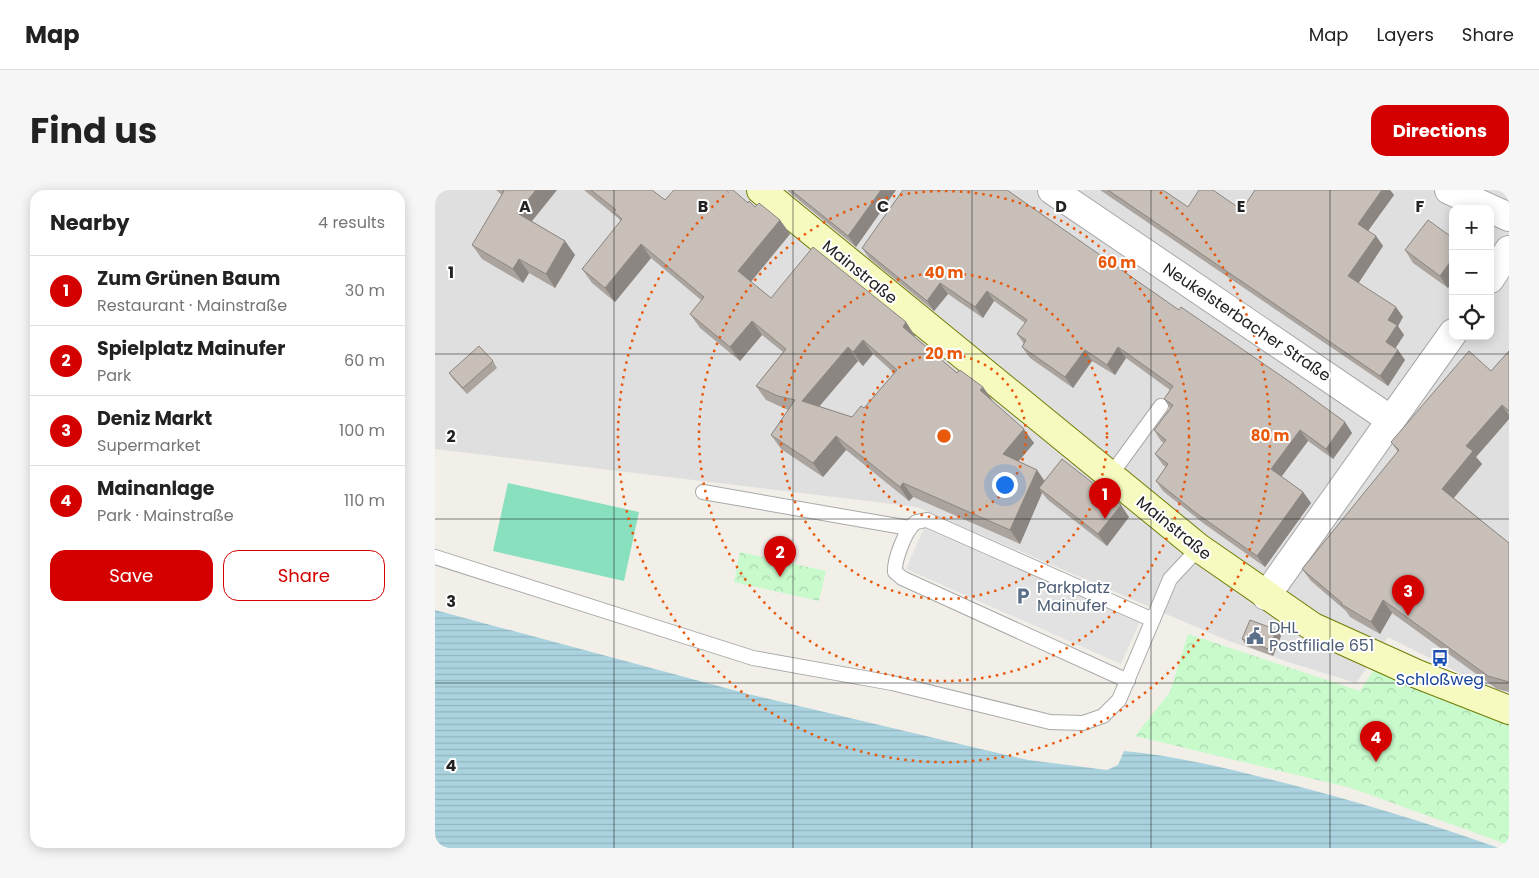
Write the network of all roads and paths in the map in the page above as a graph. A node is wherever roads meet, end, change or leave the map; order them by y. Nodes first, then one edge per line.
1 (761, 190) edge
2 (1052, 190) edge
3 (1449, 190) edge
4 (1509, 217) edge
5 (1509, 250) edge
6 (1494, 273) edge
7 (1449, 339) edge
8 (1161, 406) dead end
9 (1391, 420) junction
10 (1110, 476) junction
11 (703, 492) dead end
12 (909, 528) junction
13 (1199, 548) junction
14 (435, 557) edge
15 (1266, 596) junction
16 (1153, 620) junction
17 (1129, 680) junction
18 (1509, 710) edge

1 - 10 street, Mainstraße
2 - 9 street, Neukelsterbacher Straße
3 - 4 street
5 - 6 street
7 - 9 street
8 - 10 lane
9 - 15 street
10 - 13 street, Mainstraße
11 - 12 lane
12 - 16 lane
12 - 17 lane
13 - 15 street, Mainstraße
13 - 16 lane
14 - 17 lane
15 - 18 street, Mainstraße
16 - 17 lane

